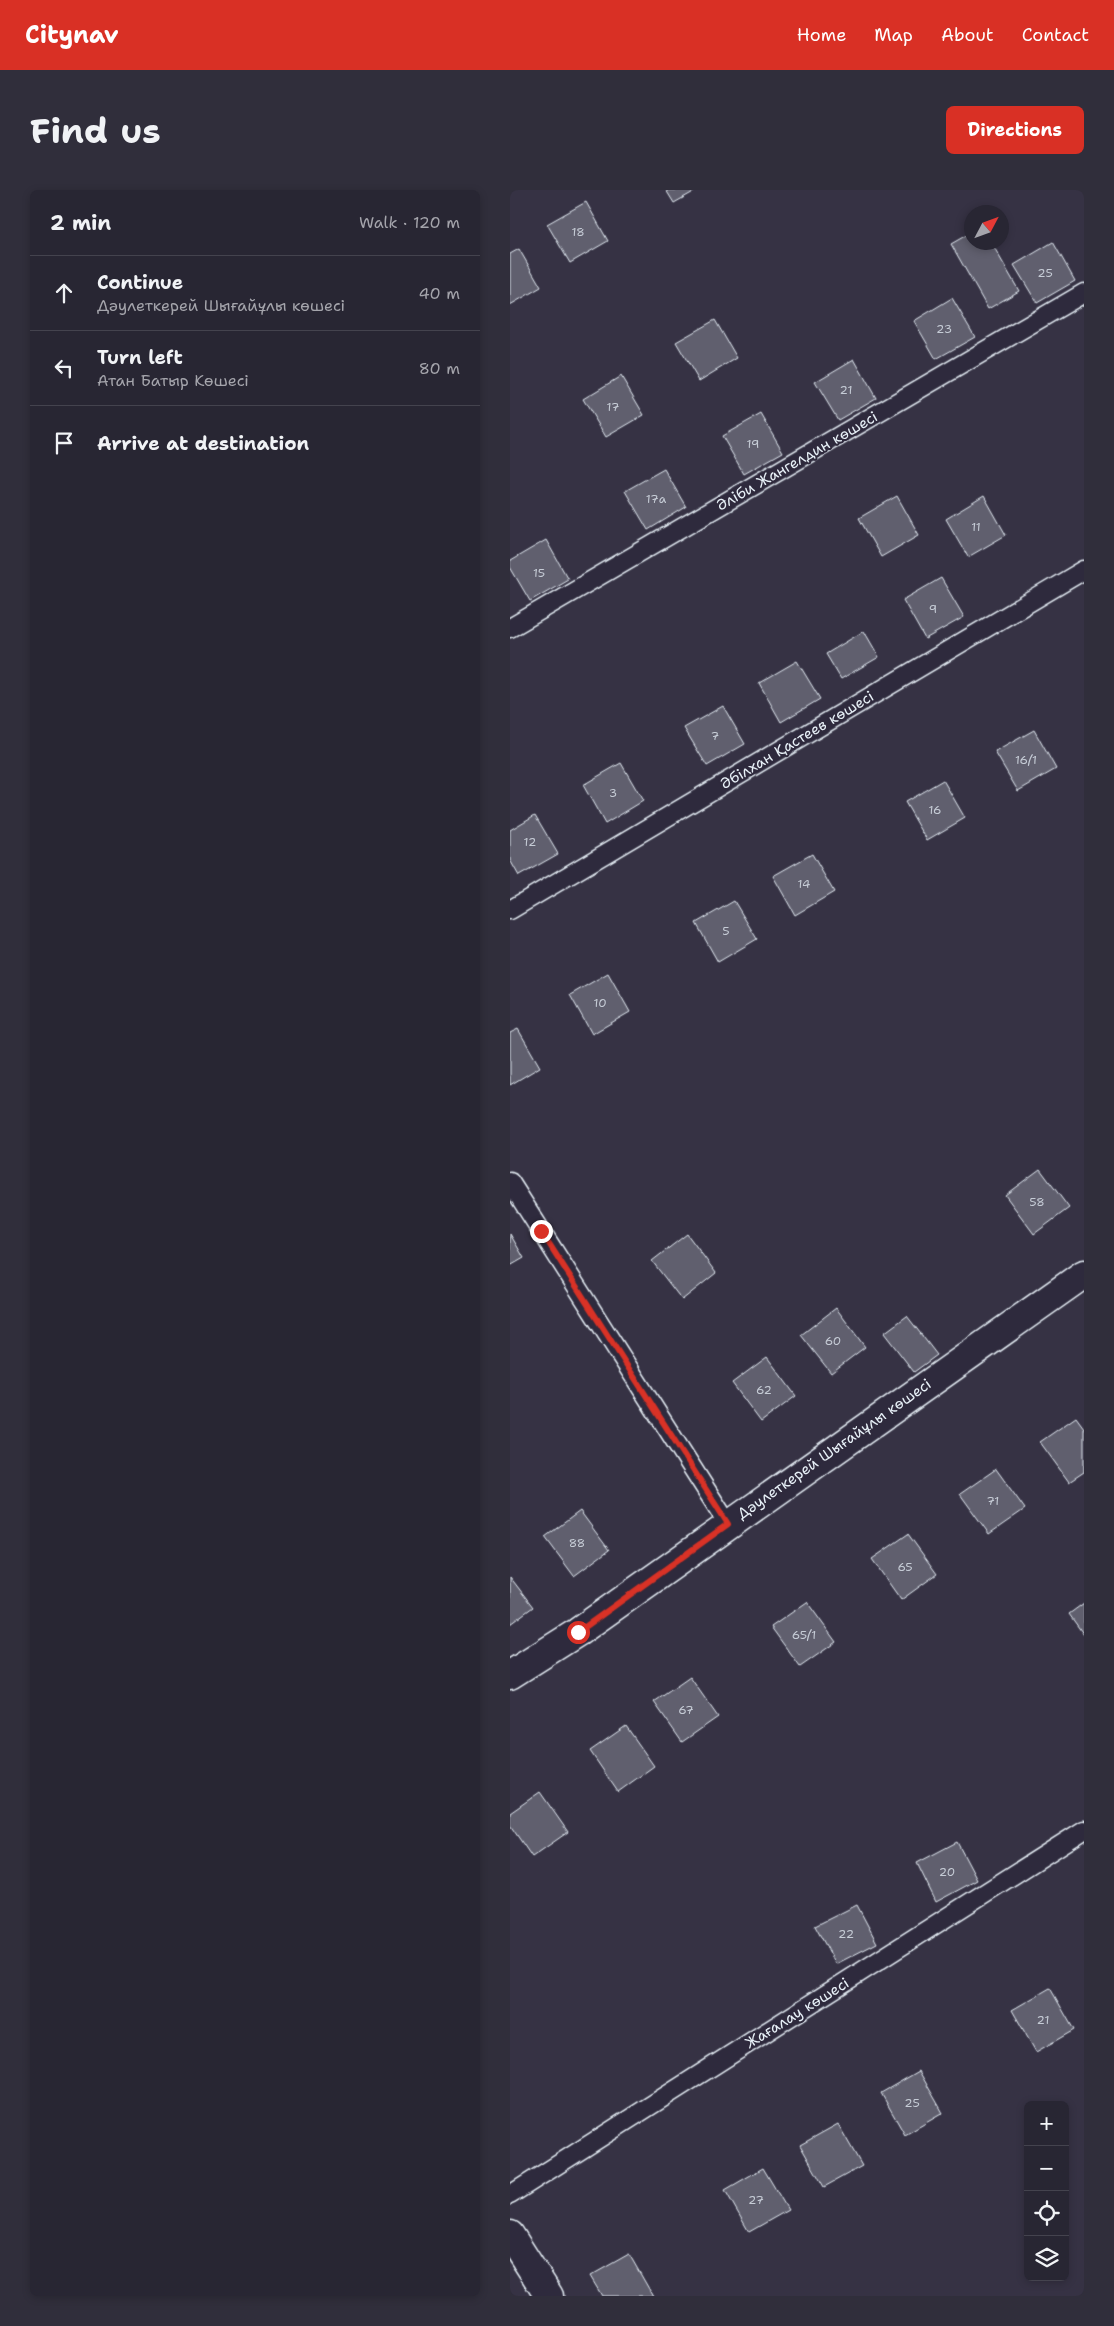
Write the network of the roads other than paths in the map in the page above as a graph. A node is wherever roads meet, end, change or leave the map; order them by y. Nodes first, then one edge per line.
1 (1084, 294) edge
2 (1084, 570) edge
3 (510, 628) edge
4 (510, 910) edge
5 (510, 1182) edge
6 (1084, 1274) edge
7 (728, 1524) junction
8 (510, 1675) edge
9 (1084, 1830) edge
10 (510, 2195) edge
11 (510, 2234) edge
12 (549, 2296) edge

1 - 3 lane, Әліби Жангелдин көшесі
2 - 4 lane, Әбілхан Қастеев көшесі
5 - 7 lane
6 - 7 street, Дәулеткерей Шығайұлы көшесі
7 - 8 street, Дәулеткерей Шығайұлы көшесі
9 - 10 lane, Жағалау көшесі
11 - 12 street

